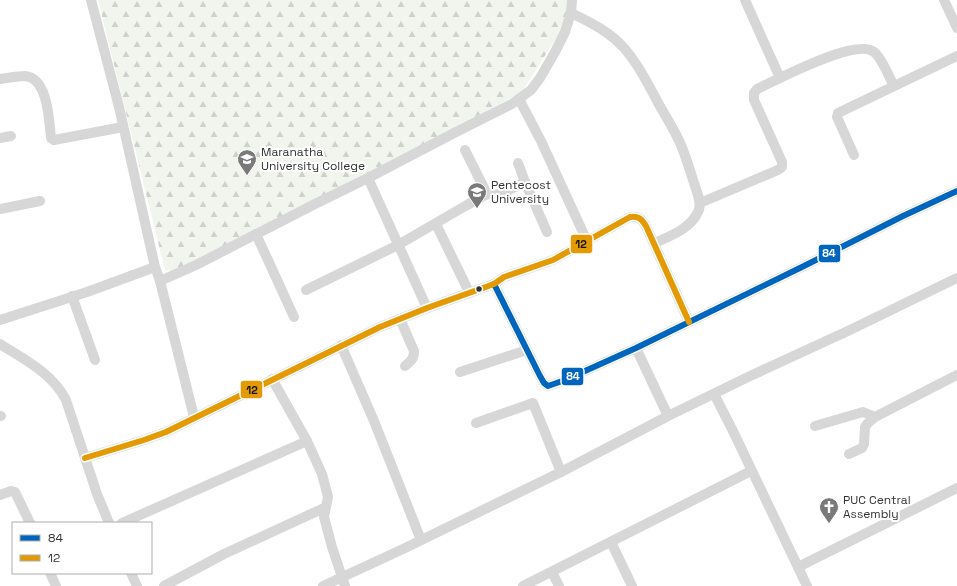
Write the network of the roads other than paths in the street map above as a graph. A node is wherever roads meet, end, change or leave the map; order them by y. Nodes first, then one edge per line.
1 (91, 0) edge
2 (572, 0) edge
3 (745, 0) edge
4 (944, 0) edge
5 (571, 13) junction
6 (957, 28) edge
7 (957, 56) edge
8 (0, 78) edge
9 (780, 78) junction
10 (894, 86) junction
11 (519, 99) junction
12 (123, 127) junction
13 (11, 136) dead end
14 (0, 138) edge
15 (465, 150) dead end
16 (854, 155) dead end
17 (518, 163) dead end
18 (368, 178) junction
19 (525, 182) junction
20 (957, 191) edge
21 (488, 194) junction
22 (40, 200) dead end
23 (700, 203) junction
24 (0, 209) edge
25 (436, 224) junction
26 (547, 232) dead end
27 (256, 234) junction
28 (587, 241) junction
29 (655, 243) junction
30 (398, 245) junction
31 (154, 267) junction
32 (957, 278) edge
33 (160, 281) junction
34 (494, 284) junction
35 (306, 290) dead end
36 (469, 292) junction
37 (72, 296) junction
38 (427, 308) junction
39 (294, 316) dead end
40 (400, 319) junction
41 (0, 320) edge
42 (689, 322) junction
43 (0, 344) edge
44 (341, 345) junction
45 (636, 348) junction
46 (526, 350) junction
47 (95, 360) dead end
48 (405, 366) dead end
49 (460, 372) dead end
50 (957, 375) edge
51 (272, 379) junction
52 (714, 394) junction
53 (668, 416) junction
54 (194, 417) junction
55 (875, 417) junction
56 (476, 423) dead end
57 (815, 426) dead end
58 (307, 441) junction
59 (849, 454) dead end
60 (85, 458) junction
61 (751, 471) junction
62 (562, 472) junction
63 (957, 488) edge
64 (0, 496) edge
65 (324, 508) junction
66 (30, 522) edge
67 (109, 522) edge
68 (124, 522) edge
69 (421, 540) junction
70 (611, 542) junction
71 (798, 567) junction
72 (552, 572) junction
73 (50, 574) edge
74 (131, 574) edge
75 (343, 581) edge
76 (56, 586) edge
77 (137, 586) edge
78 (164, 586) edge
79 (323, 586) edge
80 (523, 586) edge
81 (559, 586) edge
82 (632, 586) edge
83 (807, 586) edge

1 - 12 street
2 - 5 street
3 - 9 street
4 - 6 street
5 - 11 street
5 - 23 street
7 - 10 street
8 - 12 street
9 - 10 street
9 - 23 street
10 - 16 street
11 - 18 street
11 - 28 street
12 - 31 street
13 - 14 street
15 - 21 street
17 - 19 street
18 - 27 street
18 - 30 street
19 - 21 street
19 - 26 street
20 - 42 street
21 - 25 street
22 - 24 street
23 - 29 street
25 - 30 street
25 - 36 street
27 - 33 street
27 - 39 street
28 - 29 street
28 - 34 street
29 - 42 street
30 - 35 street
30 - 38 street
31 - 33 street
31 - 37 street
32 - 52 street
33 - 54 street
34 - 36 street
34 - 46 street
36 - 38 street
37 - 41 street
37 - 47 street
38 - 40 street
40 - 44 street
40 - 48 street
42 - 45 street
43 - 60 street
44 - 51 street
44 - 69 street
45 - 46 street
45 - 53 street
46 - 49 street
50 - 55 street
51 - 54 street
51 - 58 street
52 - 53 street
52 - 61 street
53 - 62 street
54 - 60 street
55 - 57 street
55 - 59 street
56 - 62 street
58 - 65 street
58 - 68 street
60 - 67 street
61 - 70 street
61 - 71 street
62 - 69 street
63 - 71 street
64 - 66 street
65 - 75 street
65 - 78 street
69 - 75 street
70 - 72 street
70 - 82 street
71 - 83 street
72 - 80 street
72 - 81 street
73 - 76 street
74 - 77 street
75 - 79 street

